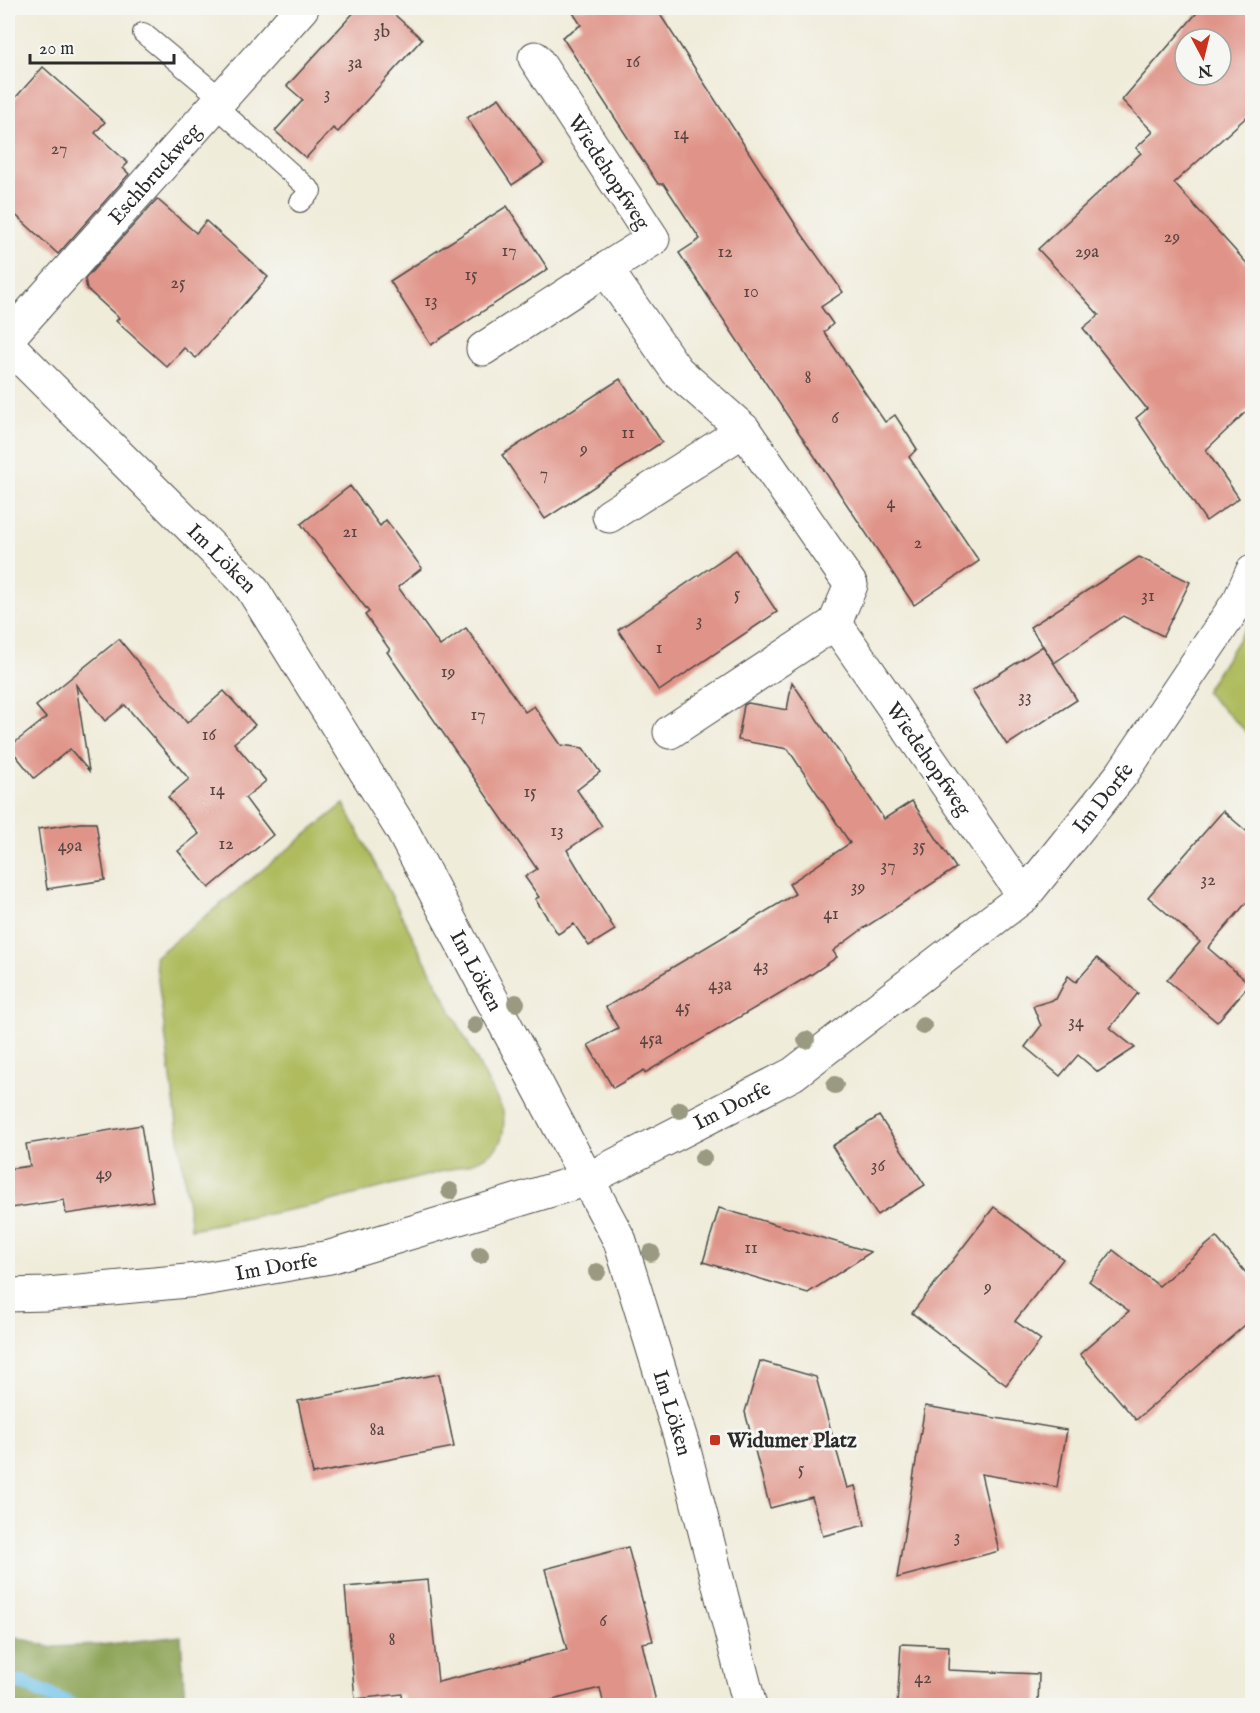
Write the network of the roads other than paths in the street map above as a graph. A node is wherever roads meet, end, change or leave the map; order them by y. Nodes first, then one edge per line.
1 (302, 8) edge
2 (143, 33) dead end
3 (535, 58) dead end
4 (219, 103) junction
5 (300, 202) dead end
6 (606, 269) junction
7 (9, 347) edge
8 (483, 349) dead end
9 (744, 430) junction
10 (609, 516) dead end
11 (1252, 572) edge
12 (835, 623) junction
13 (670, 732) dead end
14 (1024, 896) junction
15 (588, 1179) junction
16 (8, 1294) edge
17 (750, 1706) edge

1 - 4 street, Eschbruckweg
2 - 4 lane
3 - 6 street, Wiedehopfweg
4 - 5 lane
4 - 7 street, Eschbruckweg
6 - 8 street, Wiedehopfweg
6 - 9 street
7 - 15 street, Im Löken
9 - 10 street
9 - 12 street
11 - 14 street, Im Dorfe
12 - 13 street
12 - 14 street, Wiedehopfweg
14 - 15 street, Im Dorfe
15 - 16 street, Im Dorfe
15 - 17 street, Im Löken

